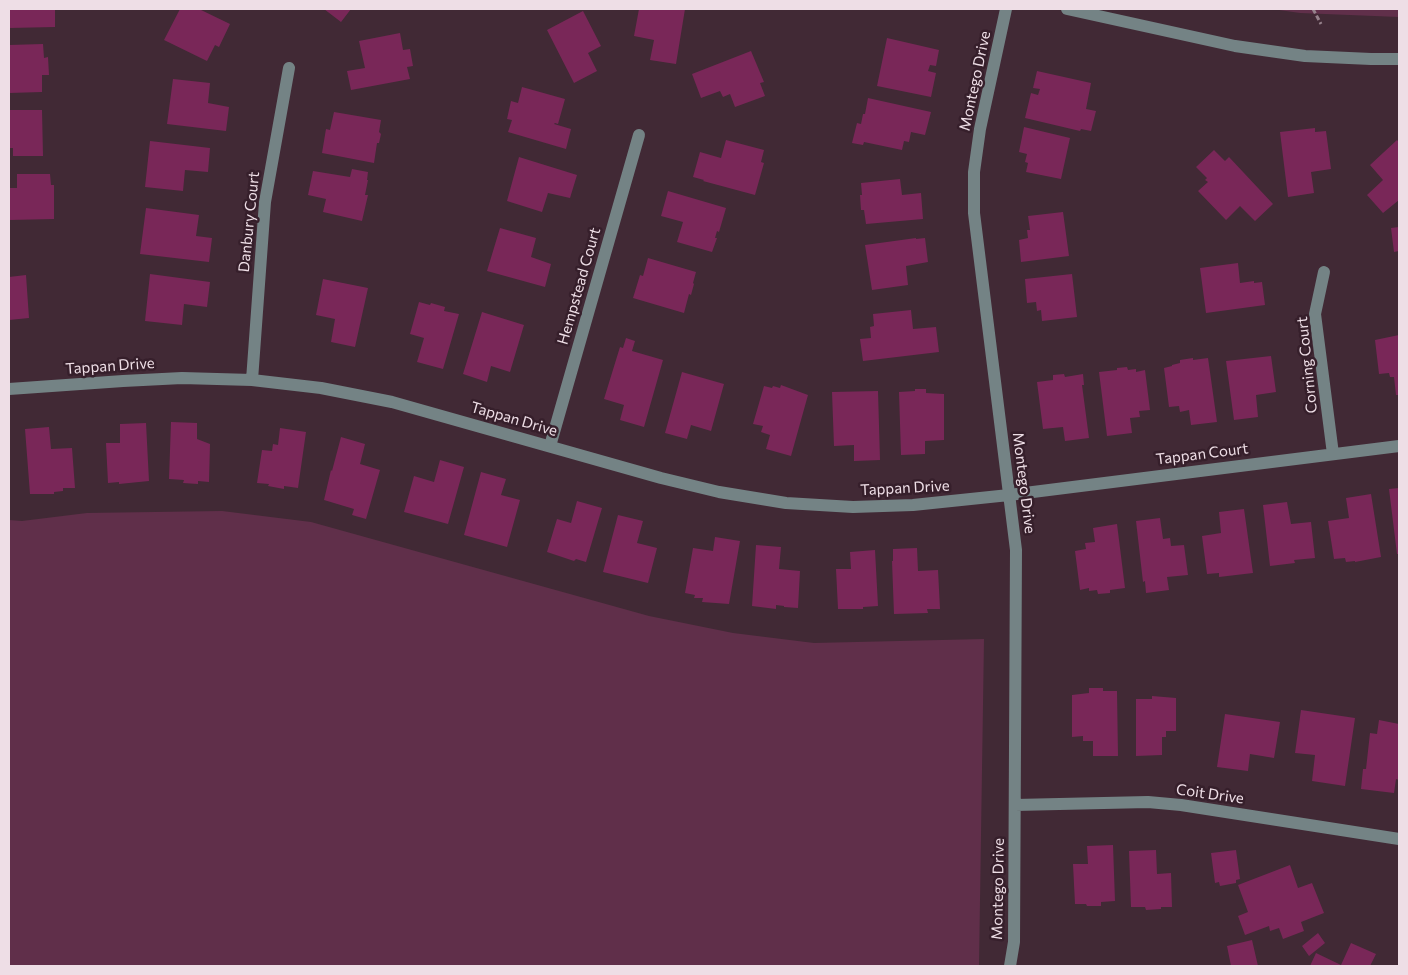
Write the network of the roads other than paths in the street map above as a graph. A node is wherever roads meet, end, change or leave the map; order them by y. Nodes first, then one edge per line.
1 (1006, 9) edge
2 (1067, 9) edge
3 (1399, 59) edge
4 (289, 68) dead end
5 (639, 135) dead end
6 (1324, 272) dead end
7 (252, 380) junction
8 (9, 389) edge
9 (550, 446) junction
10 (1399, 446) edge
11 (1333, 454) junction
12 (1009, 495) junction
13 (1015, 805) junction
14 (1399, 838) edge
15 (1010, 966) edge

1 - 12 street, Montego Drive
2 - 3 street
4 - 7 street, Danbury Court
5 - 9 street, Hempstead Court
6 - 11 street, Corning Court
7 - 8 street, Tappan Drive
7 - 9 street, Tappan Drive
9 - 12 street, Tappan Drive
10 - 11 street, Tappan Court
11 - 12 street, Tappan Court
12 - 13 street, Montego Drive
13 - 14 street, Coit Drive
13 - 15 street, Montego Drive

